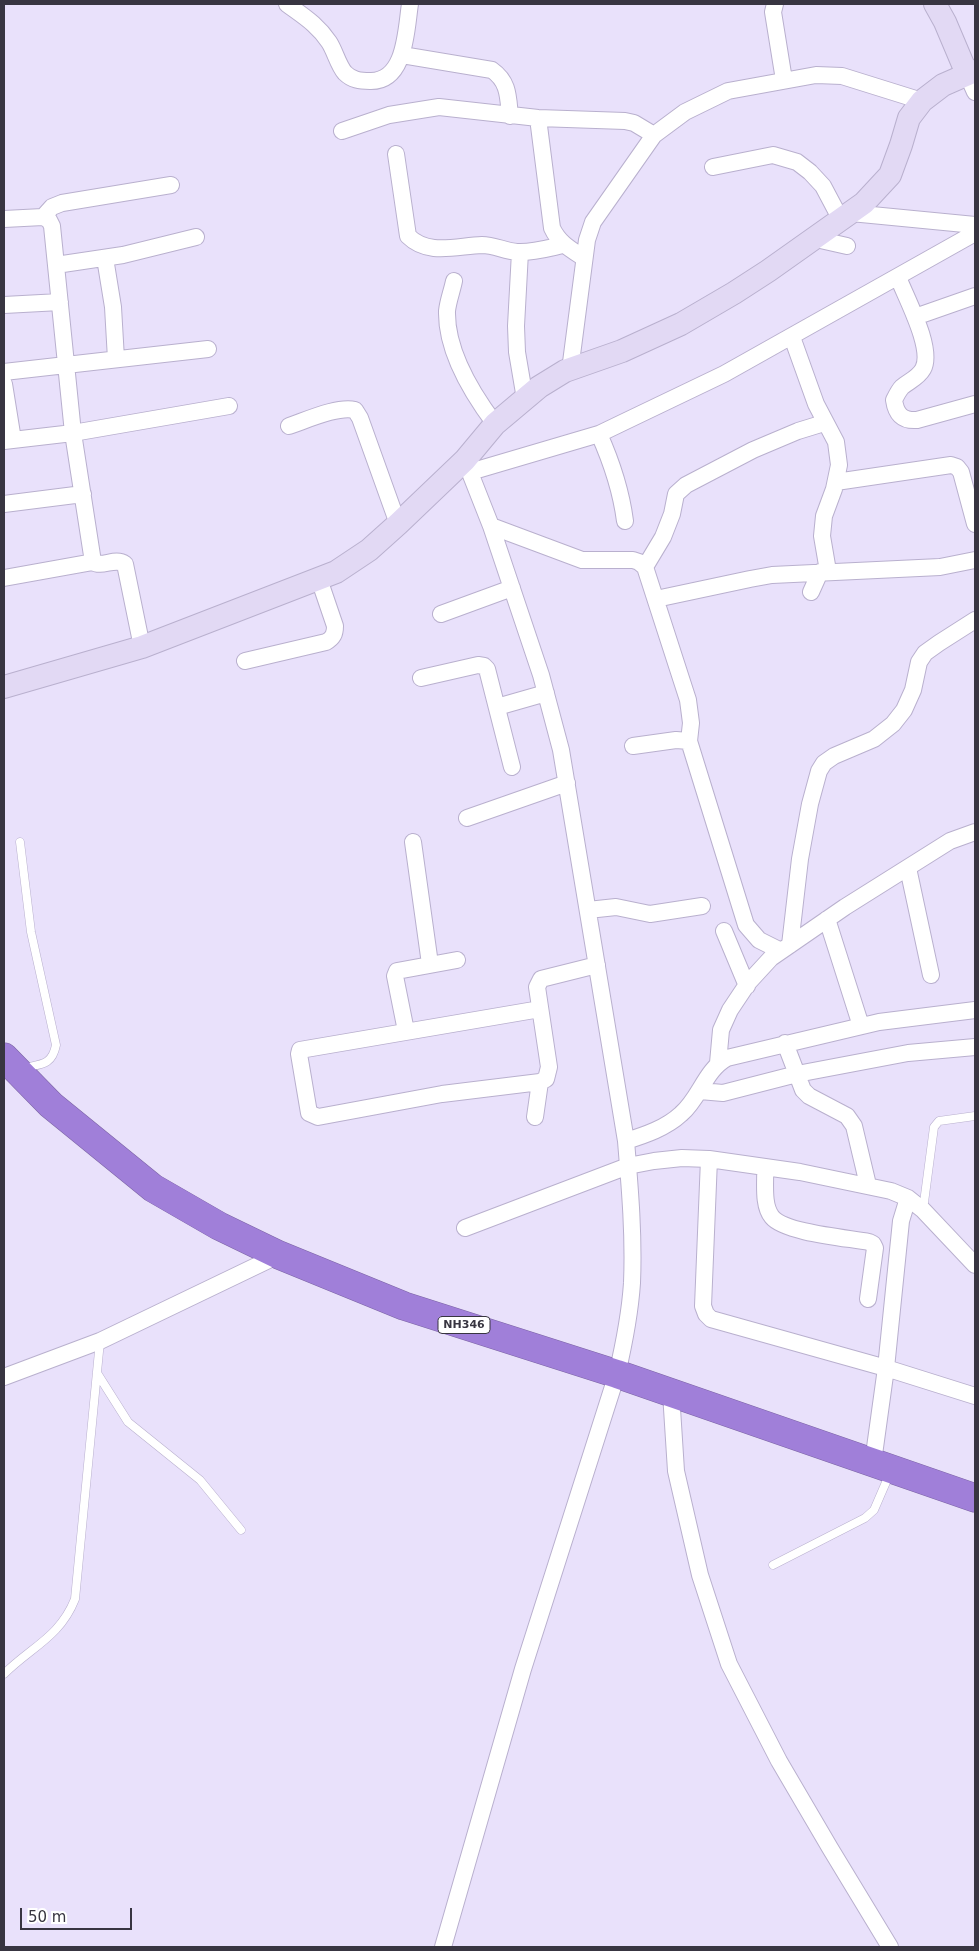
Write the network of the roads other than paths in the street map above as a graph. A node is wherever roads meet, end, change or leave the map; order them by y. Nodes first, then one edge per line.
1 (287, 4) edge
2 (410, 4) edge
3 (774, 4) edge
4 (935, 4) edge
5 (402, 56) junction
6 (972, 79) edge
7 (784, 80) junction
8 (922, 101) junction
9 (510, 116) junction
10 (538, 118) junction
11 (342, 130) dead end
12 (654, 135) junction
13 (396, 154) dead end
14 (713, 167) dead end
15 (171, 185) dead end
16 (846, 216) junction
17 (43, 218) junction
18 (4, 219) edge
19 (975, 225) edge
20 (975, 233) edge
21 (196, 237) dead end
22 (816, 239) junction
23 (563, 245) junction
24 (847, 246) dead end
25 (520, 252) junction
26 (105, 258) junction
27 (584, 258) junction
28 (56, 265) junction
29 (898, 277) junction
30 (454, 281) dead end
31 (975, 296) edge
32 (60, 302) junction
33 (4, 305) edge
34 (914, 317) junction
35 (792, 337) junction
36 (208, 349) dead end
37 (116, 359) junction
38 (66, 365) junction
39 (570, 370) junction
40 (4, 372) edge
41 (4, 384) edge
42 (525, 398) junction
43 (975, 404) edge
44 (229, 406) dead end
45 (824, 422) junction
46 (494, 424) junction
47 (289, 426) dead end
48 (73, 433) junction
49 (599, 434) junction
50 (8, 441) edge
51 (467, 466) junction
52 (836, 482) junction
53 (83, 494) junction
54 (4, 504) edge
55 (625, 521) dead end
56 (398, 524) junction
57 (975, 524) edge
58 (491, 526) junction
59 (975, 560) edge
60 (93, 562) junction
61 (645, 566) junction
62 (824, 572) junction
63 (4, 578) edge
64 (319, 579) junction
65 (512, 588) junction
66 (811, 592) dead end
67 (656, 599) junction
68 (441, 614) dead end
69 (975, 620) edge
70 (142, 647) junction
71 (245, 661) dead end
72 (421, 678) dead end
73 (4, 687) edge
74 (546, 693) junction
75 (497, 708) junction
76 (689, 741) junction
77 (633, 746) dead end
78 (512, 767) dead end
79 (567, 783) junction
80 (467, 818) dead end
81 (975, 832) edge
82 (20, 842) dead end
83 (413, 842) dead end
84 (908, 868) junction
85 (702, 906) dead end
86 (588, 910) junction
87 (827, 919) junction
88 (724, 931) dead end
89 (786, 948) junction
90 (457, 960) dead end
91 (430, 964) junction
92 (597, 965) junction
93 (931, 975) dead end
94 (746, 986) junction
95 (540, 1009) junction
96 (975, 1010) edge
97 (861, 1026) junction
98 (406, 1031) junction
99 (785, 1044) junction
100 (975, 1047) edge
101 (11, 1063) edge
102 (718, 1063) junction
103 (796, 1074) junction
104 (540, 1082) junction
105 (700, 1091) junction
106 (975, 1116) edge
107 (534, 1118) dead end
108 (626, 1141) junction
109 (709, 1159) junction
110 (628, 1166) junction
111 (765, 1167) junction
112 (868, 1185) junction
113 (908, 1198) junction
114 (922, 1210) junction
115 (464, 1228) dead end
116 (279, 1255) junction
117 (975, 1265) edge
118 (868, 1299) dead end
119 (100, 1341) junction
120 (886, 1368) junction
121 (96, 1373) junction
122 (617, 1374) junction
123 (4, 1377) edge
124 (671, 1393) junction
125 (975, 1396) edge
126 (882, 1465) junction
127 (975, 1498) edge
128 (241, 1530) dead end
129 (773, 1565) dead end
130 (4, 1674) edge
131 (443, 1947) edge
132 (890, 1947) edge

1 - 5 street
2 - 5 street
3 - 7 street
4 - 6 main road
5 - 9 street
6 - 8 main road
7 - 8 street
7 - 12 street
8 - 16 main road
9 - 10 street
9 - 11 street
10 - 12 street
10 - 23 street
12 - 27 street
13 - 25 street
14 - 16 street
15 - 17 street
16 - 19 street
16 - 22 main road
17 - 18 street
17 - 28 street
20 - 29 street
21 - 26 street
22 - 24 street
22 - 39 main road
23 - 25 street
23 - 27 street
25 - 42 street
26 - 28 street
26 - 37 street
27 - 39 street
28 - 32 street
29 - 34 street
29 - 35 street
30 - 46 street
31 - 34 street
32 - 33 street
32 - 38 street
34 - 43 street
35 - 45 street
35 - 49 street
36 - 37 street
37 - 38 street
38 - 40 street
38 - 48 street
39 - 42 main road
41 - 50 street
42 - 46 main road
44 - 48 street
45 - 52 street
45 - 61 street
46 - 51 main road
47 - 56 street
48 - 50 street
48 - 53 street
49 - 51 street
49 - 55 street
51 - 56 main road
51 - 58 street
52 - 57 street
52 - 62 street
53 - 54 street
53 - 60 street
56 - 64 main road
58 - 61 street
58 - 65 street
59 - 62 street
60 - 63 street
60 - 70 street
61 - 67 street
62 - 66 street
62 - 67 street
64 - 70 main road
64 - 71 street
65 - 68 street
65 - 74 street
67 - 76 street
69 - 89 street
70 - 73 main road
72 - 75 street
74 - 75 street
74 - 79 street
75 - 78 street
76 - 77 street
76 - 89 street
79 - 80 street
79 - 86 street
81 - 84 street
82 - 101 lane
83 - 91 street
84 - 87 street
84 - 93 street
85 - 86 street
86 - 92 street
87 - 89 street
87 - 97 street
88 - 94 street
89 - 94 street
90 - 91 street
91 - 98 street
92 - 95 street
92 - 108 street
94 - 102 street
95 - 98 street
95 - 104 street
96 - 97 street
97 - 99 street
98 - 104 street
99 - 102 street
99 - 103 street
100 - 103 street
101 - 116 highway, NH346
102 - 105 street
103 - 105 street
103 - 112 street
104 - 107 street
105 - 108 street
106 - 114 lane
108 - 110 street
109 - 110 street
109 - 111 street
109 - 120 street
110 - 115 street
110 - 122 street
111 - 112 street
111 - 118 street
112 - 113 street
113 - 114 street
113 - 120 street
114 - 117 street
116 - 119 street
116 - 122 highway, NH346
119 - 121 lane
119 - 123 street
120 - 125 street
120 - 126 street
121 - 128 lane
121 - 130 lane
122 - 124 highway, NH346
122 - 131 street
124 - 126 highway, NH346
124 - 132 street
126 - 127 highway, NH346
126 - 129 lane

